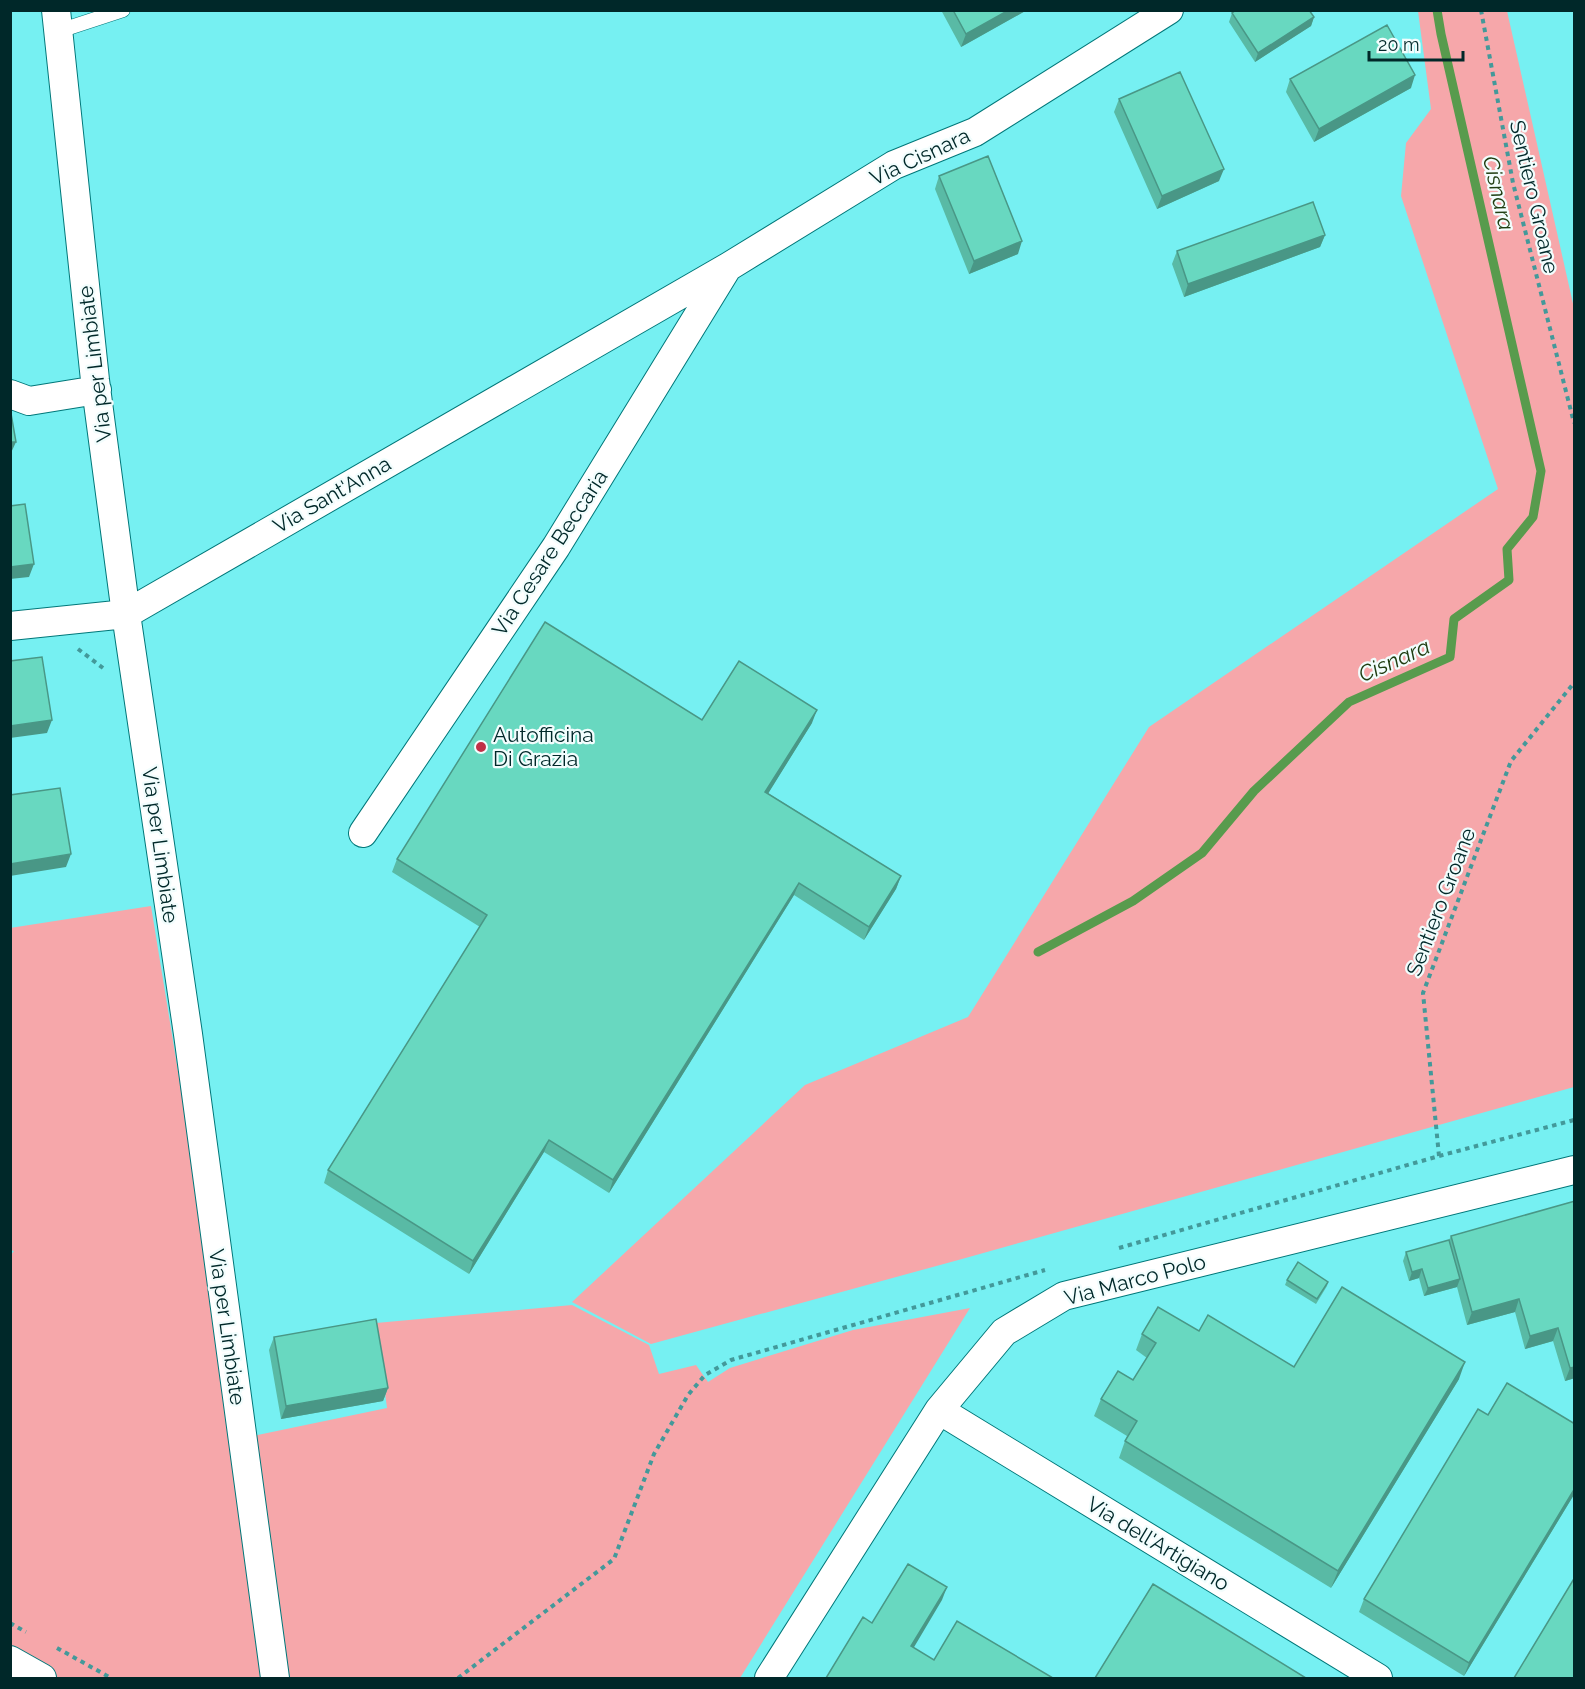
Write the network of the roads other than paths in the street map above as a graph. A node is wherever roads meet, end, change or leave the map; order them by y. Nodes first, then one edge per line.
1 (123, 10) edge
2 (1169, 10) edge
3 (57, 21) edge
4 (728, 267) junction
5 (638, 318) joint
6 (97, 390) junction
7 (10, 394) edge
8 (126, 614) junction
9 (10, 626) edge
10 (363, 833) dead end
11 (1575, 1170) edge
12 (939, 1410) junction
13 (10, 1660) edge
14 (42, 1678) edge
15 (275, 1678) edge
16 (770, 1678) edge
17 (1378, 1678) edge

1 - 3 lane
2 - 4 street, Via Cisnara
3 - 6 street, Via per Limbiate
4 - 5 street, Via Cisnara
4 - 10 street, Via Cesare Beccaria
5 - 8 street, Via Sant'Anna
6 - 7 street
6 - 8 street, Via per Limbiate
8 - 9 street, Via Sant'Anna
8 - 15 street, Via per Limbiate
11 - 12 street, Via Marco Polo
12 - 16 street, Via Marco Polo
12 - 17 street, Via dell'Artigiano
13 - 14 street

